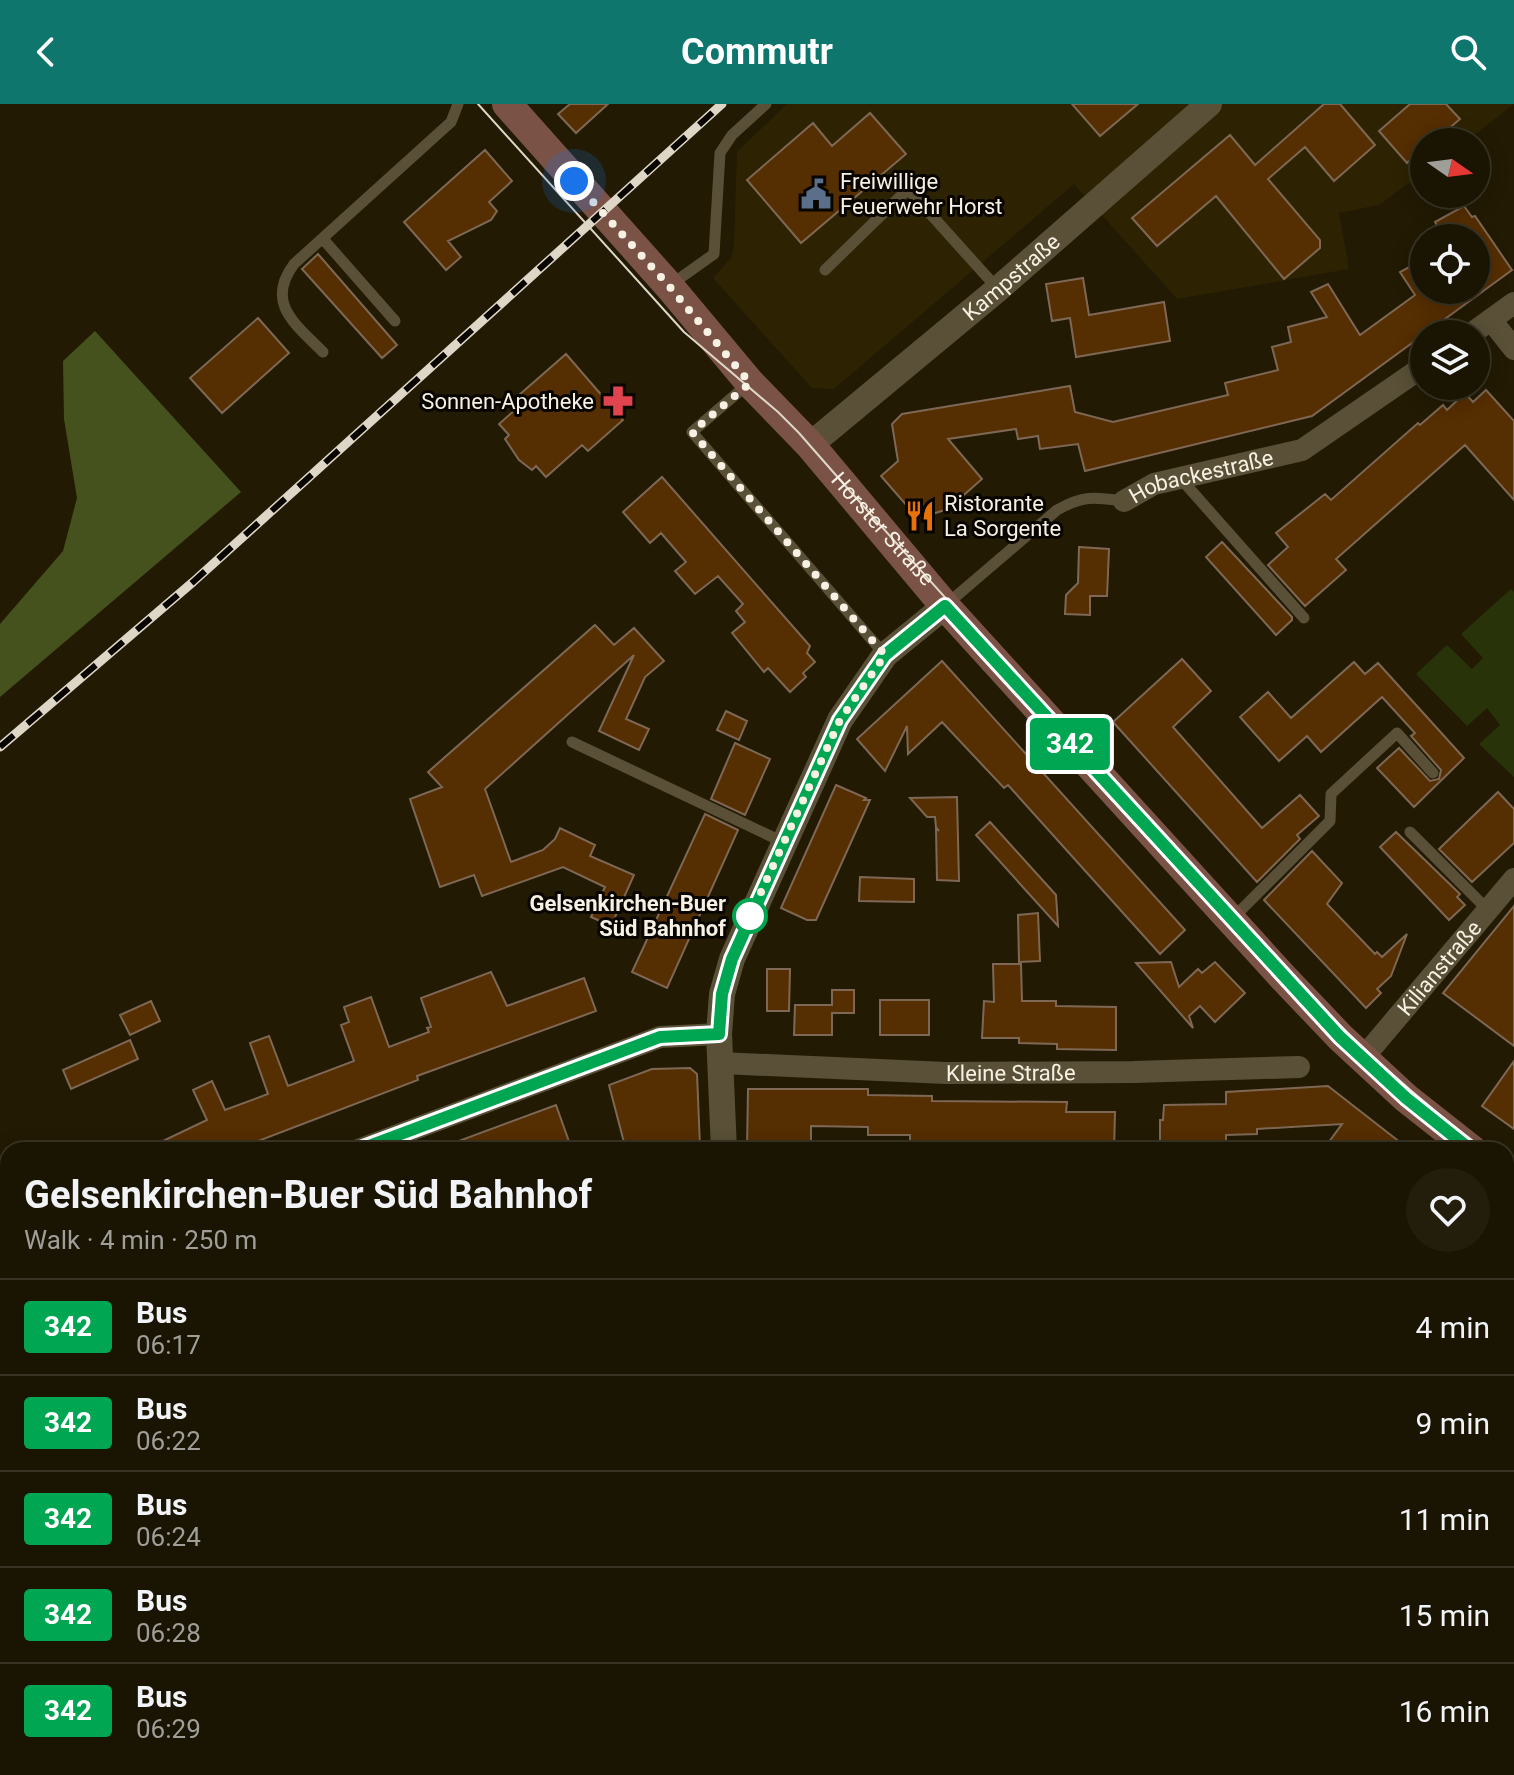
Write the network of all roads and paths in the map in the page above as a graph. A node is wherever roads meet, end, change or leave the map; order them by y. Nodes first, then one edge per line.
1 (458, 104) edge
2 (766, 104) edge
3 (1209, 104) edge
4 (509, 105) edge
5 (323, 239) junction
6 (825, 270) dead end
7 (669, 286) junction
8 (998, 289) junction
9 (1514, 303) edge
10 (1491, 320) joint
11 (395, 321) dead end
12 (1514, 349) edge
13 (323, 352) dead end
14 (1410, 376) edge
15 (750, 383) junction
16 (810, 445) junction
17 (1181, 478) junction
18 (1124, 501) joint
19 (945, 606) junction
20 (1304, 618) dead end
21 (885, 655) junction
22 (572, 742) dead end
23 (1433, 773) dead end
24 (1410, 832) dead end
25 (784, 842) junction
26 (1514, 879) edge
27 (1488, 910) junction
28 (1231, 920) junction
29 (719, 1034) junction
30 (1363, 1058) junction
31 (721, 1063) junction
32 (1299, 1067) dead end
33 (379, 1142) edge
34 (724, 1142) edge
35 (1462, 1142) edge

1 - 5 lane
2 - 7 lane
3 - 8 street, Kampstraße
4 - 7 main road, Horster Straße
5 - 11 lane
5 - 13 lane
6 - 8 lane
7 - 15 main road, Horster Straße
8 - 16 street, Kampstraße
9 - 10 street
10 - 12 street
14 - 17 street, Hobackestraße
15 - 16 main road, Horster Straße
15 - 21 lane
16 - 19 main road, Horster Straße
17 - 18 street, Hobackestraße
17 - 20 lane
18 - 19 lane, Hobackestraße
19 - 21 street
19 - 28 main road, Horster Straße
21 - 25 street
22 - 25 lane
23 - 28 lane
24 - 27 lane
25 - 29 street
26 - 27 street, Kilianstraße
27 - 30 street, Kilianstraße
28 - 30 main road, Horster Straße
29 - 31 street
29 - 33 street
30 - 35 main road, Horster Straße
31 - 32 street, Kleine Straße
31 - 34 street

